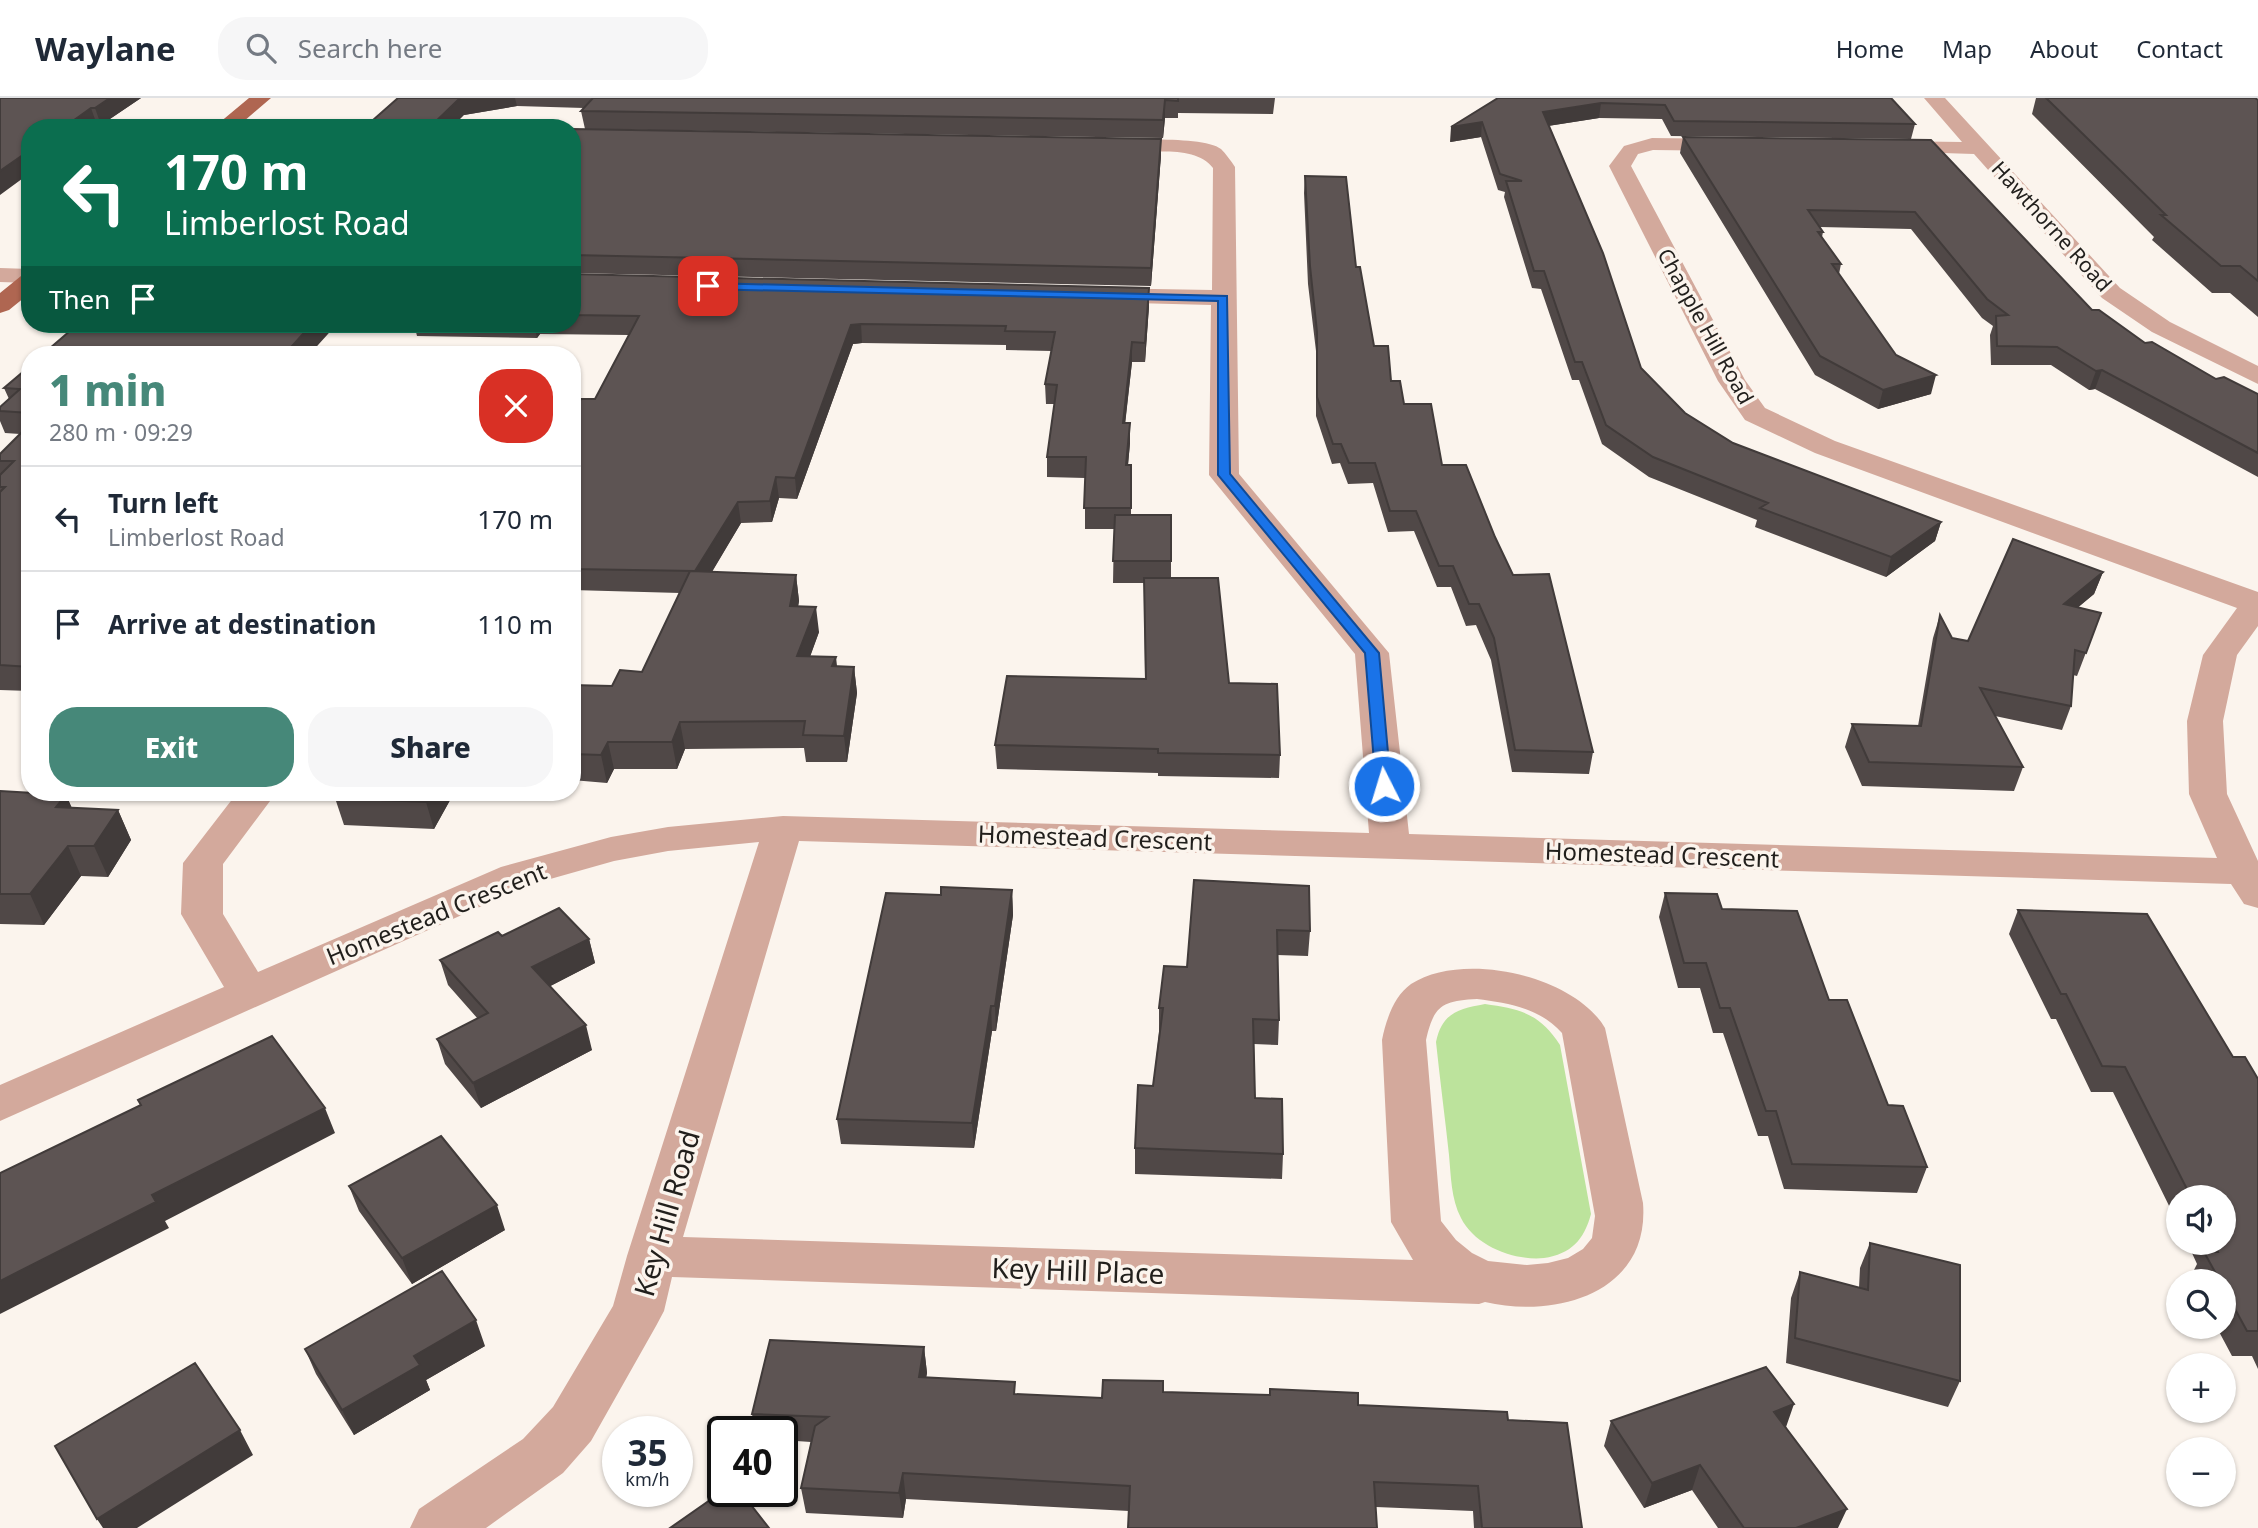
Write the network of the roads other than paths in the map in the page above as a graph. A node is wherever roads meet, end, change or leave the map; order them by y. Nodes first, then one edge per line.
1 (261, 98) edge
2 (1934, 98) edge
3 (234, 119) edge
4 (1091, 145) edge
5 (1762, 145) edge
6 (1858, 146) edge
7 (1982, 148) junction
8 (0, 275) edge
9 (21, 277) edge
10 (21, 286) edge
11 (1071, 295) edge
12 (1223, 298) junction
13 (0, 305) edge
14 (2258, 376) edge
15 (2256, 602) edge
16 (251, 801) edge
17 (783, 828) junction
18 (1390, 845) junction
19 (2250, 883) edge
20 (249, 992) junction
21 (0, 1104) edge
22 (652, 1256) junction
23 (1504, 1284) junction
24 (439, 1528) edge

1 - 3 main road
2 - 7 street, Hawthorne Road
4 - 12 street
5 - 15 street, Chapple Hill Road
6 - 7 street
7 - 14 street, Hawthorne Road
8 - 9 street
10 - 13 main road
11 - 12 street
12 - 18 street
15 - 19 street
16 - 20 street
17 - 18 street, Homestead Crescent
17 - 20 street, Homestead Crescent
17 - 22 street, Key Hill Road
18 - 19 street, Homestead Crescent
20 - 21 street, Homestead Crescent
22 - 23 street, Key Hill Place
22 - 24 street, Key Hill Road
23 - 23 street, Key Hill Place

